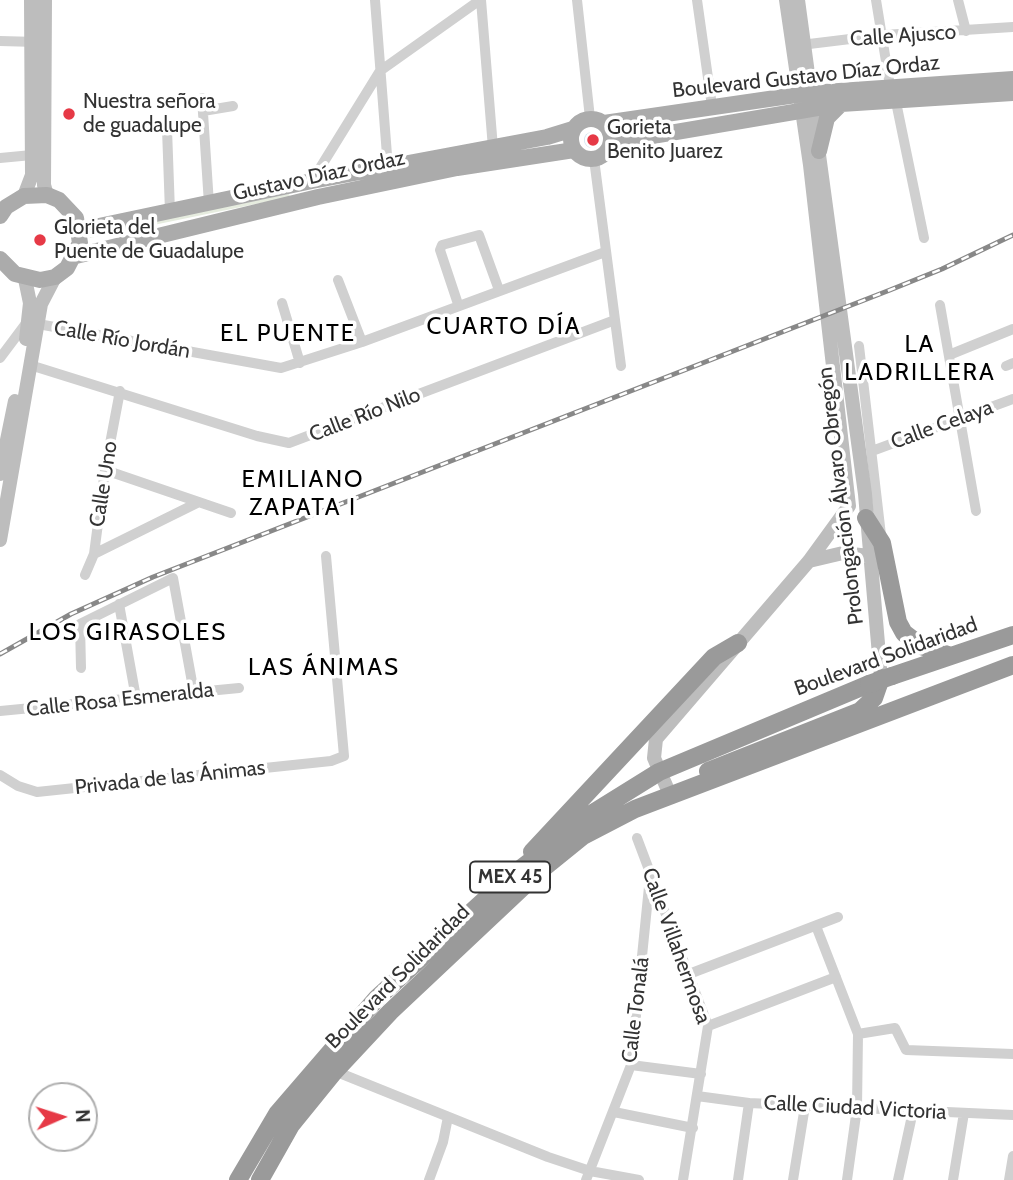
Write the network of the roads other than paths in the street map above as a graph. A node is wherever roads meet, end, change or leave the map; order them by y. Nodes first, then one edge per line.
1 (31, 0) edge
2 (45, 0) edge
3 (375, 0) edge
4 (481, 0) edge
5 (577, 0) edge
6 (697, 0) edge
7 (786, 0) edge
8 (797, 0) edge
9 (876, 0) edge
10 (958, 0) edge
11 (1013, 27) edge
12 (966, 31) junction
13 (883, 35) junction
14 (0, 41) edge
15 (37, 42) junction
16 (798, 45) junction
17 (380, 71) junction
18 (1013, 79) edge
19 (1013, 93) edge
20 (893, 94) junction
21 (202, 98) dead end
22 (806, 101) junction
23 (841, 103) junction
24 (233, 106) dead end
25 (712, 106) junction
26 (203, 111) junction
27 (597, 120) junction
28 (573, 129) junction
29 (167, 130) dead end
30 (611, 143) junction
31 (493, 148) junction
32 (574, 150) junction
33 (819, 151) junction
34 (32, 155) junction
35 (0, 158) edge
36 (594, 159) junction
37 (388, 168) junction
38 (312, 181) junction
39 (47, 195) junction
40 (24, 196) junction
41 (209, 204) junction
42 (2, 211) edge
43 (170, 212) junction
44 (80, 230) junction
45 (924, 238) dead end
46 (605, 252) junction
47 (76, 256) junction
48 (0, 259) edge
49 (55, 276) junction
50 (24, 278) junction
51 (338, 280) dead end
52 (499, 290) junction
53 (282, 303) dead end
54 (458, 304) junction
55 (940, 305) dead end
56 (834, 309) junction
57 (615, 320) junction
58 (33, 322) junction
59 (1013, 329) edge
60 (362, 342) junction
61 (859, 346) dead end
62 (949, 355) junction
63 (0, 358) edge
64 (300, 363) junction
65 (30, 365) junction
66 (621, 366) dead end
67 (120, 391) junction
68 (1013, 399) edge
69 (960, 416) junction
70 (872, 451) junction
71 (105, 470) junction
72 (3, 484) edge
73 (871, 493) junction
74 (199, 502) junction
75 (976, 511) dead end
76 (231, 513) dead end
77 (866, 518) junction
78 (0, 540) edge
79 (882, 543) junction
80 (94, 554) junction
81 (326, 556) dead end
82 (869, 556) junction
83 (809, 561) junction
84 (85, 575) dead end
85 (119, 604) junction
86 (1013, 635) edge
87 (738, 643) junction
88 (951, 656) junction
89 (1013, 665) edge
90 (81, 668) dead end
91 (881, 679) junction
92 (239, 688) dead end
93 (194, 693) junction
94 (136, 698) junction
95 (0, 711) edge
96 (659, 772) junction
97 (0, 775) edge
98 (671, 797) junction
99 (637, 838) dead end
100 (650, 873) junction
101 (510, 877) junction
102 (838, 918) dead end
103 (816, 926) junction
104 (688, 974) junction
105 (836, 977) junction
106 (708, 1026) junction
107 (859, 1034) junction
108 (1013, 1054) edge
109 (631, 1065) junction
110 (327, 1066) junction
111 (701, 1074) junction
112 (697, 1096) junction
113 (749, 1104) junction
114 (805, 1106) junction
115 (857, 1108) junction
116 (913, 1111) junction
117 (614, 1112) junction
118 (964, 1113) junction
119 (1013, 1115) edge
120 (448, 1117) junction
121 (693, 1128) junction
122 (1013, 1156) edge
123 (588, 1176) edge
124 (431, 1178) edge
125 (627, 1179) edge
126 (238, 1180) edge
127 (260, 1180) edge
128 (639, 1180) edge
129 (683, 1180) edge
130 (738, 1180) edge
131 (793, 1180) edge
132 (847, 1180) edge
133 (898, 1180) edge
134 (953, 1180) edge
135 (1009, 1180) edge

1 - 15 street
2 - 15 street
3 - 17 street
4 - 17 street
4 - 31 street
5 - 27 street
6 - 25 street
7 - 16 street
8 - 16 street
9 - 13 street
10 - 12 street
11 - 12 street, Calle Ajusco
12 - 13 street, Calle Ajusco
13 - 16 street, Calle Ajusco
13 - 20 street
14 - 15 street
15 - 34 street
15 - 39 street
16 - 22 street
17 - 37 street
17 - 38 street
18 - 20 main road, Boulevard Gustavo Díaz Ordaz
19 - 20 main road, Boulevard Gustavo Díaz Ordaz
20 - 22 main road, Boulevard Gustavo Díaz Ordaz
20 - 23 main road, Boulevard Gustavo Díaz Ordaz
20 - 45 street
21 - 26 street
22 - 23 main road, Boulevard Gustavo Díaz Ordaz
22 - 25 main road, Boulevard Gustavo Díaz Ordaz
22 - 30 main road, Boulevard Gustavo Díaz Ordaz
22 - 33 street
22 - 56 street
23 - 33 main road
24 - 26 street
25 - 27 main road, Boulevard Gustavo Díaz Ordaz
26 - 41 street
27 - 28 main road
27 - 30 main road
28 - 31 main road, Gustavo Díaz Ordaz
28 - 32 main road
29 - 43 street
30 - 36 main road
31 - 37 main road, Gustavo Díaz Ordaz
32 - 36 main road
32 - 47 main road, Gustavo Díaz Ordaz
33 - 56 street
34 - 35 street
34 - 40 street
36 - 46 street
37 - 38 main road, Gustavo Díaz Ordaz
38 - 41 main road, Gustavo Díaz Ordaz
39 - 40 main road
39 - 44 main road
40 - 42 main road
41 - 43 main road, Gustavo Díaz Ordaz
43 - 44 main road, Gustavo Díaz Ordaz
44 - 47 main road
46 - 52 street, Calle Río Jordán
46 - 57 street
47 - 49 main road
48 - 50 main road
49 - 50 main road
49 - 58 street
50 - 58 street
51 - 60 street
52 - 54 street, Calle Río Jordán
52 - 54 street
53 - 64 street
54 - 60 street, Calle Río Jordán
55 - 62 street
56 - 73 street, Prolongación Álvaro Obregón
56 - 83 street, Prolongación Álvaro Obregón
57 - 66 street
57 - 67 street, Calle Río Nilo
58 - 63 street
58 - 64 street, Calle Río Jordán
58 - 65 street
58 - 72 street
59 - 62 street
60 - 64 street, Calle Río Jordán
61 - 70 street
62 - 69 street
65 - 67 street, Calle Río Nilo
65 - 72 street
67 - 71 street, Calle Uno
68 - 69 street, Calle Celaya
69 - 70 street, Calle Celaya
69 - 75 street
70 - 73 street
71 - 74 street
71 - 80 street, Calle Uno
72 - 78 street
73 - 77 street, Prolongación Álvaro Obregón
73 - 79 street
74 - 76 street
74 - 80 street
77 - 79 highway
77 - 82 street, Prolongación Álvaro Obregón
79 - 88 highway
80 - 84 street, Calle Uno
81 - 97 street, Privada de las Ánimas
82 - 83 street
82 - 91 street, Prolongación Álvaro Obregón
83 - 87 street
85 - 90 street
85 - 93 street
85 - 94 street
86 - 88 highway, Boulevard Solidaridad / MEX 45
87 - 96 street
87 - 101 highway
88 - 91 highway, Boulevard Solidaridad / MEX 45
89 - 98 highway, Boulevard Solidaridad / MEX 45
91 - 96 highway, Boulevard Solidaridad / MEX 45
91 - 98 highway
92 - 93 street, Calle Rosa Esmeralda
93 - 94 street, Calle Rosa Esmeralda
94 - 95 street, Calle Rosa Esmeralda
96 - 98 street
96 - 101 highway, Boulevard Solidaridad / MEX 45
98 - 110 highway, Boulevard Solidaridad / MEX 45
99 - 100 street, Calle Villahermosa
100 - 104 street, Calle Villahermosa
100 - 109 street, Calle Tonalá
101 - 110 highway, Boulevard Solidaridad / MEX 45
102 - 103 street
103 - 104 street
103 - 105 street
104 - 106 street, Calle Villahermosa
105 - 106 street
105 - 107 street
106 - 111 street, Calle Villahermosa
107 - 108 street
107 - 115 street
109 - 111 street
109 - 117 street, Calle Tonalá
110 - 120 street
110 - 126 highway, Boulevard Solidaridad / MEX 45
110 - 127 highway, Boulevard Solidaridad / MEX 45
111 - 112 street, Calle Villahermosa
112 - 113 street, Calle Ciudad Victoria
112 - 121 street, Calle Villahermosa
113 - 114 street, Calle Ciudad Victoria
113 - 130 street
114 - 115 street, Calle Ciudad Victoria
114 - 131 street
115 - 116 street, Calle Ciudad Victoria
115 - 132 street
116 - 118 street, Calle Ciudad Victoria
116 - 133 street
117 - 121 street
117 - 123 street, Calle Tonalá
118 - 119 street, Calle Ciudad Victoria
118 - 134 street
120 - 123 street
120 - 124 street
121 - 129 street, Calle Villahermosa
122 - 135 street
123 - 125 street
125 - 128 street

